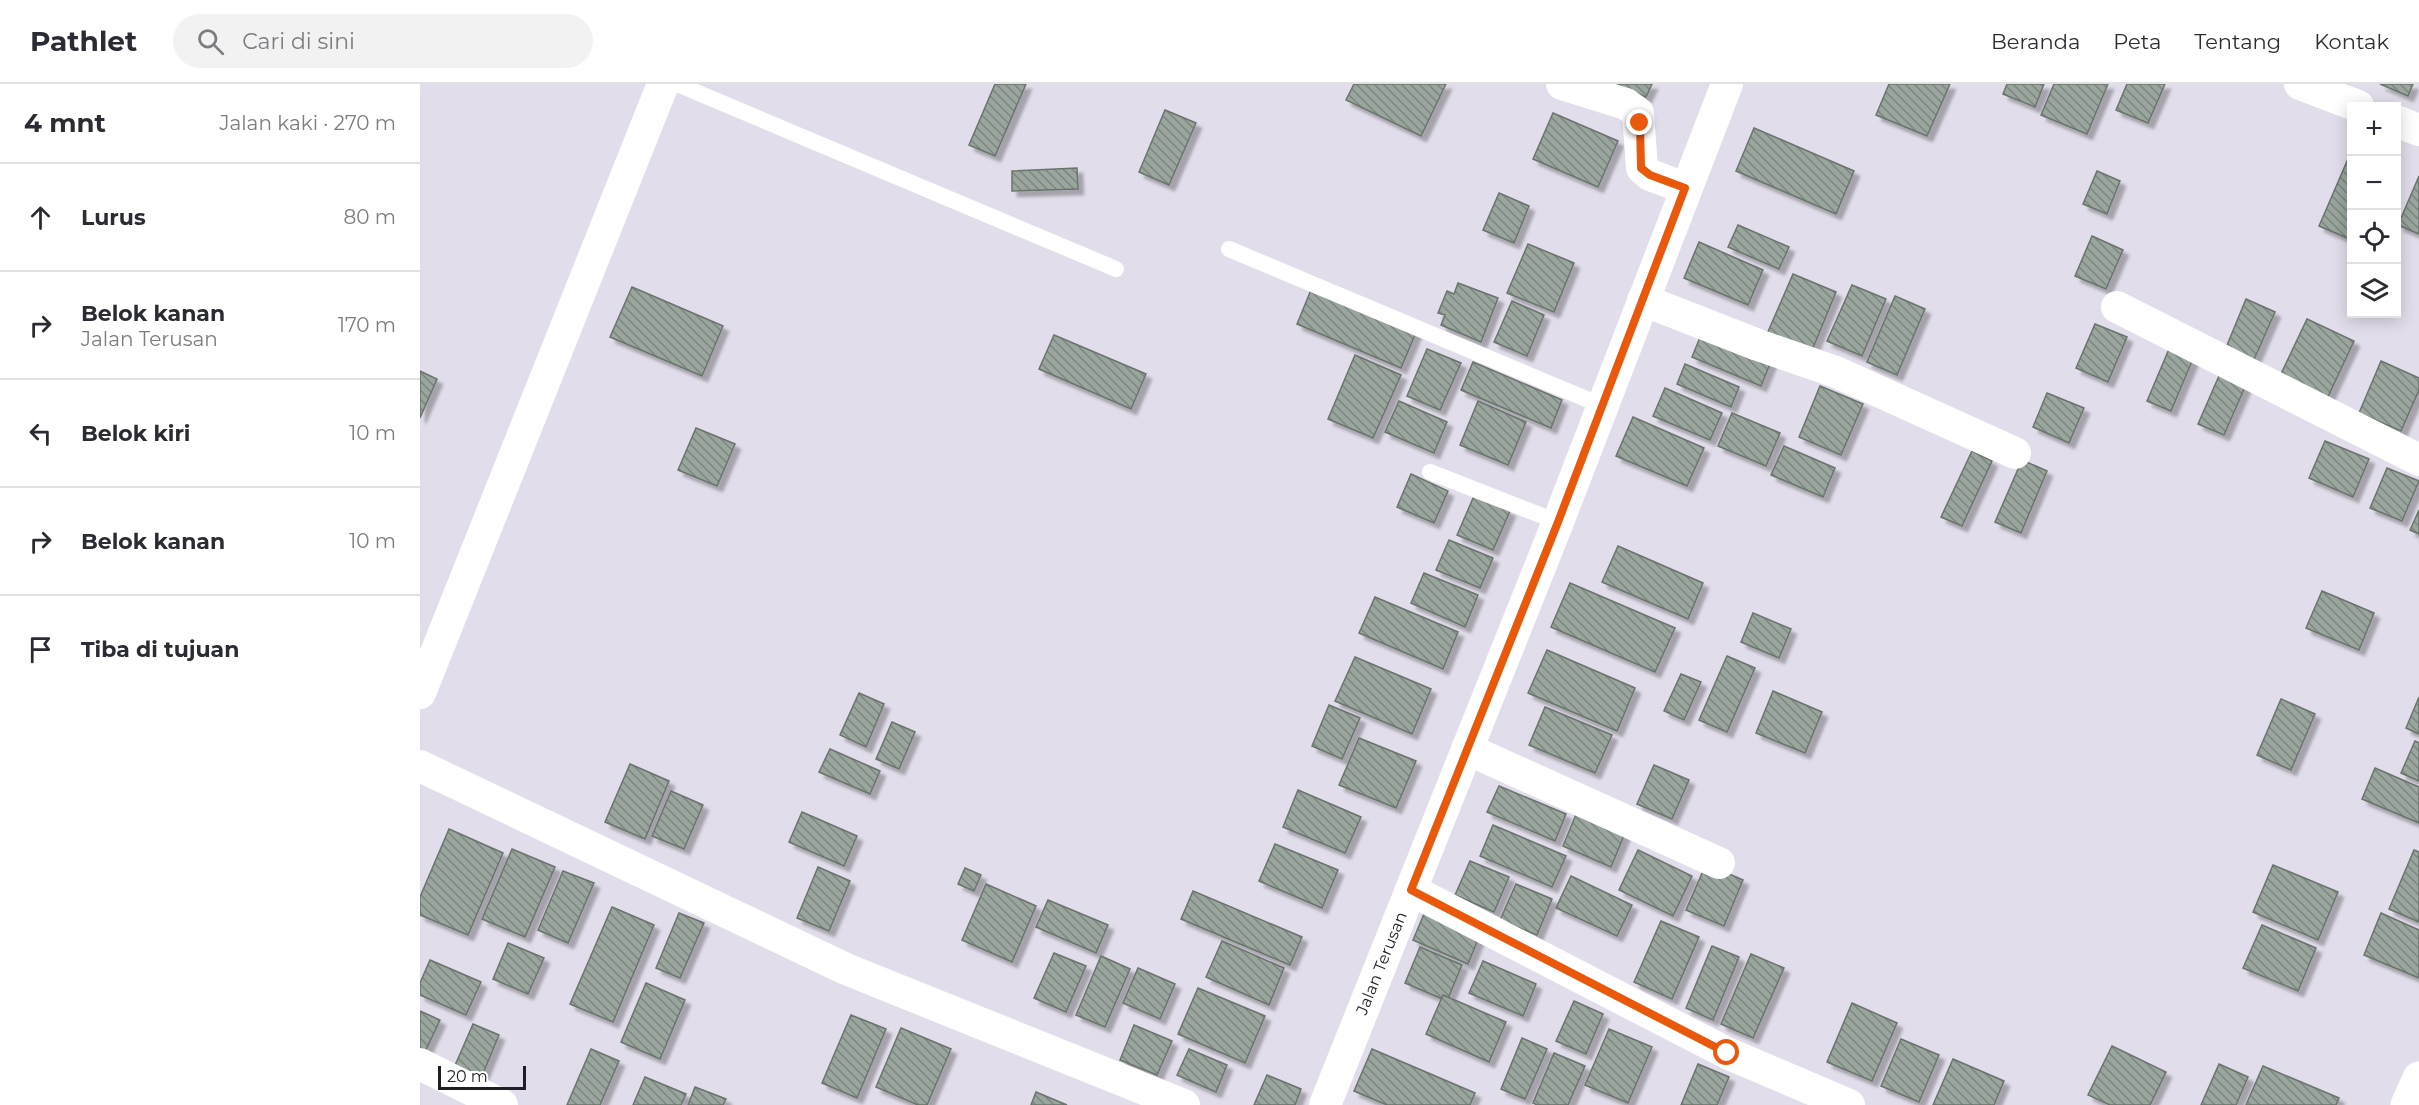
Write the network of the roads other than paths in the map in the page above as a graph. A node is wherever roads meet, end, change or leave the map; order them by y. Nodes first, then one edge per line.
1 (663, 84) edge
2 (677, 84) edge
3 (1562, 84) edge
4 (1727, 84) edge
5 (2300, 84) edge
6 (2347, 102) edge
7 (2401, 123) edge
8 (2419, 130) edge
9 (1685, 188) junction
10 (1229, 249) dead end
11 (1116, 269) dead end
12 (1643, 300) junction
13 (2117, 307) dead end
14 (1603, 406) junction
15 (2015, 453) dead end
16 (2419, 460) edge
17 (1430, 472) dead end
18 (1558, 522) junction
19 (420, 693) edge
20 (1467, 749) junction
21 (420, 766) edge
22 (1719, 863) dead end
23 (1411, 890) junction
24 (420, 1064) edge
25 (2419, 1078) edge
26 (1802, 1096) edge
27 (502, 1105) edge
28 (1184, 1105) edge
29 (1325, 1105) edge
30 (1849, 1105) edge
31 (2407, 1105) edge

1 - 19 street
2 - 11 lane
3 - 9 street
4 - 9 street, Jalan Terusan
5 - 6 street
7 - 8 street
9 - 12 street, Jalan Terusan
10 - 14 lane
12 - 14 street, Jalan Terusan
12 - 15 street
13 - 16 street
14 - 18 street, Jalan Terusan
17 - 18 lane
18 - 20 street, Jalan Terusan
20 - 22 street
20 - 23 street, Jalan Terusan
21 - 28 street
23 - 26 street
23 - 29 street, Jalan Terusan
24 - 27 street
25 - 31 street
26 - 30 street

